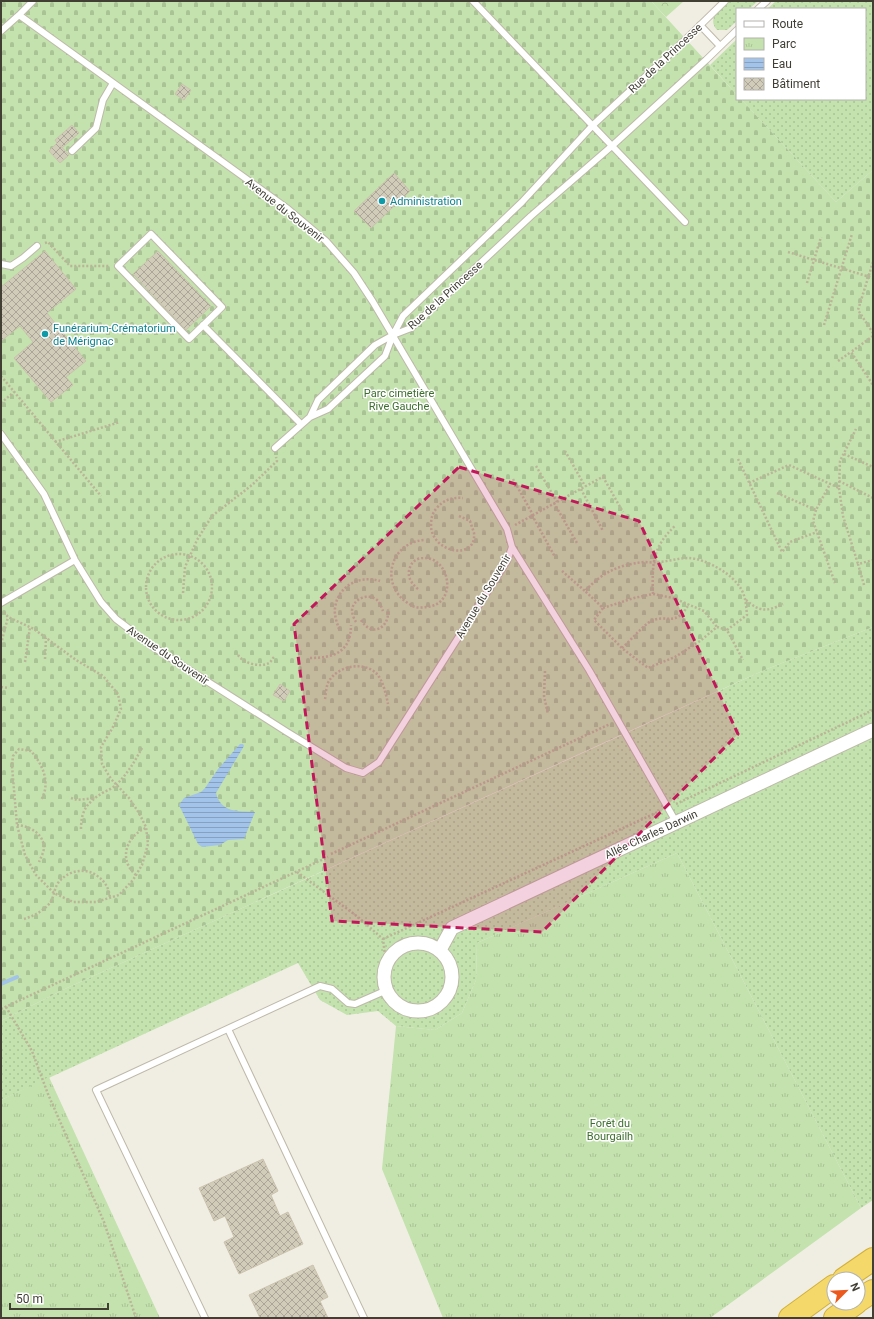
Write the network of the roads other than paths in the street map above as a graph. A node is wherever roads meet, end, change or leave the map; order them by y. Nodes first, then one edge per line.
1 (33, 1) edge
2 (473, 1) edge
3 (725, 1) edge
4 (767, 1) edge
5 (759, 8) edge
6 (19, 15) junction
7 (700, 25) junction
8 (1, 31) edge
9 (736, 31) edge
10 (720, 46) junction
11 (113, 83) junction
12 (592, 125) junction
13 (613, 145) junction
14 (72, 151) dead end
15 (685, 222) dead end
16 (37, 246) road end
17 (1, 264) edge
18 (203, 325) junction
19 (393, 336) junction
20 (310, 417) junction
21 (301, 424) junction
22 (1, 434) edge
23 (275, 448) road end
24 (512, 547) junction
25 (75, 560) junction
26 (1, 603) edge
27 (873, 730) edge
28 (676, 822) junction
29 (440, 950) junction
30 (387, 990) junction
31 (228, 1029) junction
32 (873, 1259) edge
33 (856, 1271) edge
34 (826, 1292) edge
35 (845, 1311) edge
36 (205, 1318) edge
37 (364, 1318) edge
38 (790, 1318) edge
39 (835, 1318) edge

1 - 6 lane
2 - 12 lane
3 - 7 lane, Rue de la Princesse
4 - 5 lane
6 - 8 lane
6 - 11 lane, Avenue du Souvenir
7 - 10 lane
7 - 12 lane, Rue de la Princesse
9 - 10 lane, Rue de la Princesse
10 - 13 lane, Rue de la Princesse
11 - 14 lane
11 - 19 lane, Avenue du Souvenir
12 - 13 lane
12 - 19 lane, Rue de la Princesse
13 - 15 lane
13 - 19 lane, Rue de la Princesse
16 - 17 lane
18 - 18 lane
18 - 21 lane
19 - 20 lane
19 - 20 lane
19 - 24 lane, Avenue du Souvenir
20 - 21 lane
21 - 23 lane
22 - 25 lane, Avenue du Souvenir
24 - 25 lane, Avenue du Souvenir
24 - 28 lane
25 - 26 lane
27 - 28 street, Allée Charles Darwin
28 - 29 street, Allée Charles Darwin
29 - 30 street
29 - 30 street
30 - 31 lane
31 - 36 lane
31 - 37 lane
32 - 33 highway
34 - 38 highway
35 - 39 highway

